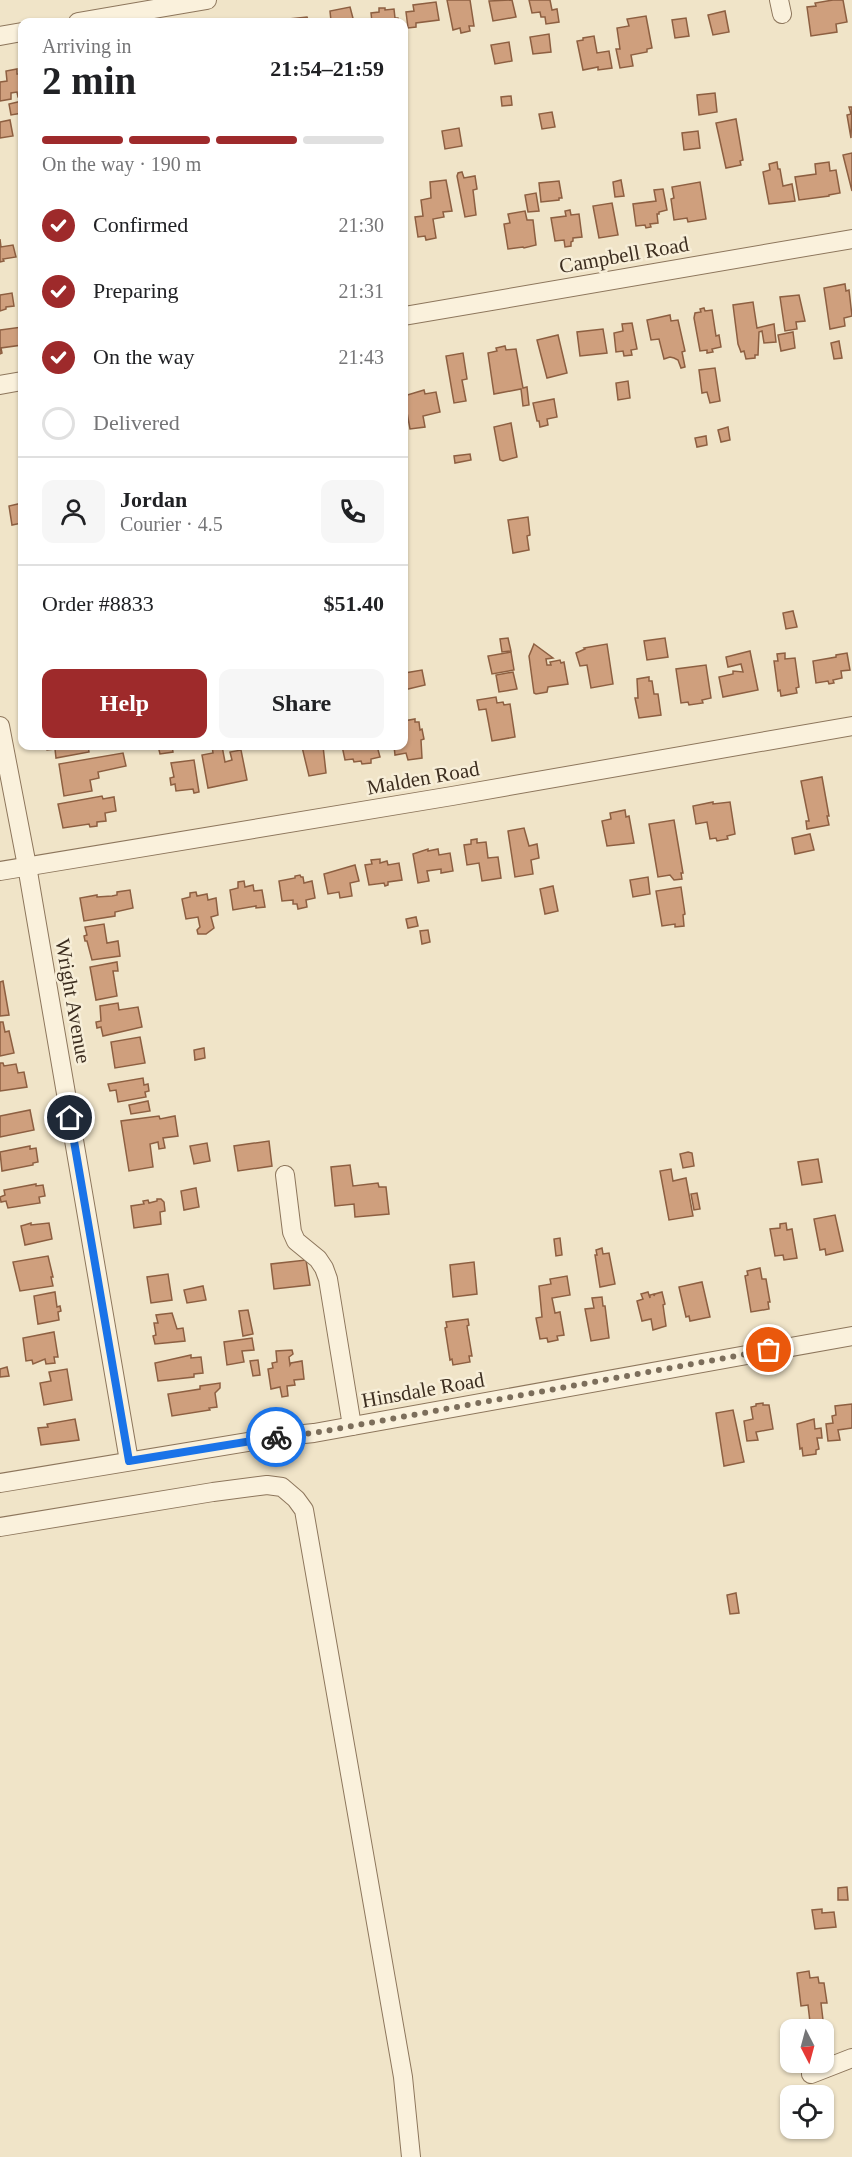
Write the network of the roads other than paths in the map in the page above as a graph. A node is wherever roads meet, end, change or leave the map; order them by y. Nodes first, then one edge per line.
1 (207, 0) edge
2 (101, 18) edge
3 (18, 33) edge
4 (0, 36) edge
5 (852, 239) edge
6 (408, 315) edge
7 (18, 382) edge
8 (0, 385) edge
9 (0, 726) edge
10 (852, 726) edge
11 (27, 866) junction
12 (0, 871) edge
13 (285, 1175) dead end
14 (852, 1336) edge
15 (352, 1426) junction
16 (129, 1461) junction
17 (0, 1483) edge
18 (0, 1527) edge
19 (852, 2058) edge
20 (834, 2065) edge
21 (411, 2157) edge

1 - 2 street
3 - 4 street
5 - 6 street, Campbell Road
7 - 8 street
9 - 11 street, Wright Avenue
10 - 11 street, Malden Road
11 - 12 street, Malden Road
11 - 16 street, Wright Avenue
13 - 15 street
14 - 15 street, Hinsdale Road
15 - 16 street, Hinsdale Road
16 - 17 street, Hinsdale Road
18 - 21 street
19 - 20 street

